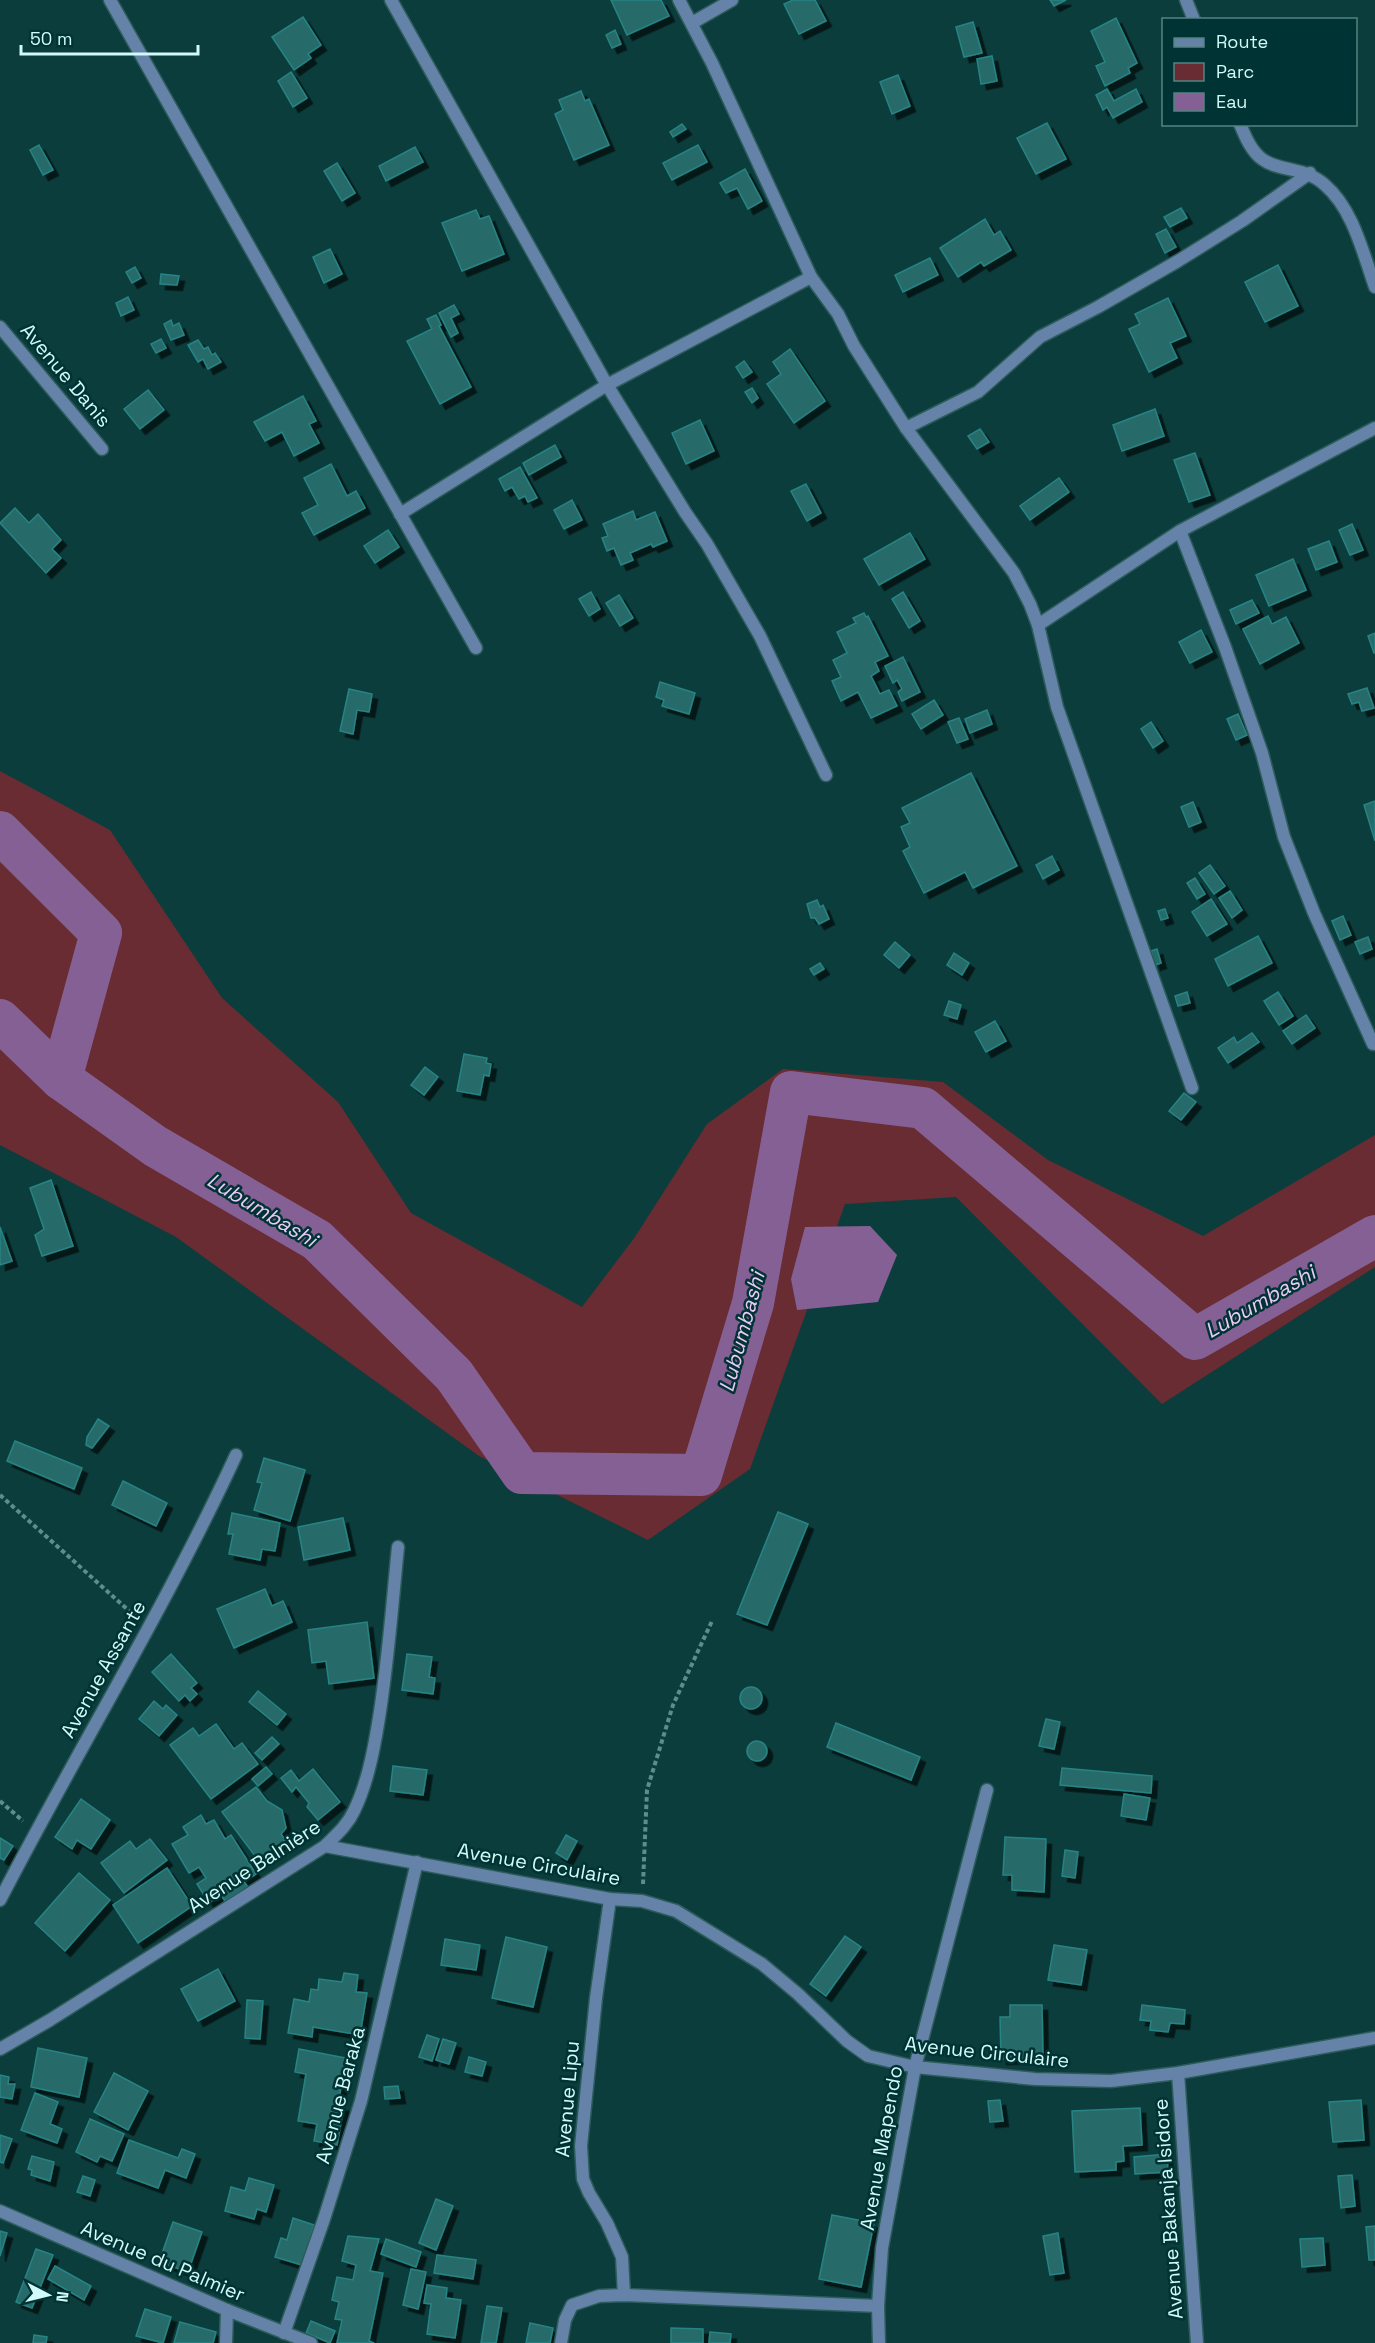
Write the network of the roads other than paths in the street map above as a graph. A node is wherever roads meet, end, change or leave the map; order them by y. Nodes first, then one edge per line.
1 (110, 0) edge
2 (392, 0) edge
3 (679, 0) edge
4 (732, 0) edge
5 (1186, 0) edge
6 (1193, 18) edge
7 (692, 23) junction
8 (1241, 126) edge
9 (1310, 174) junction
10 (811, 277) junction
11 (1375, 287) edge
12 (0, 327) edge
13 (607, 385) junction
14 (906, 428) junction
15 (1375, 429) edge
16 (102, 449) dead end
17 (400, 514) junction
18 (1180, 531) junction
19 (1038, 626) junction
20 (476, 648) dead end
21 (826, 775) dead end
22 (1373, 1044) dead end
23 (1192, 1089) dead end
24 (236, 1455) dead end
25 (398, 1546) dead end
26 (987, 1790) dead end
27 (325, 1846) junction
28 (417, 1862) junction
29 (610, 1899) junction
30 (0, 1900) edge
31 (1375, 2038) edge
32 (0, 2049) edge
33 (915, 2067) junction
34 (1178, 2073) junction
35 (0, 2211) edge
36 (624, 2295) junction
37 (878, 2306) junction
38 (227, 2310) junction
39 (284, 2333) junction
40 (226, 2343) edge
41 (311, 2343) edge
42 (561, 2343) edge
43 (879, 2343) edge
44 (1197, 2343) edge

1 - 17 street
2 - 13 street
3 - 7 street
4 - 7 street
5 - 6 street
7 - 10 street
8 - 9 street
9 - 11 street
9 - 14 street
10 - 13 street
10 - 14 street
12 - 16 street, Avenue Danis
13 - 17 street
13 - 21 street
14 - 19 street
15 - 18 street
17 - 20 street
18 - 19 street
18 - 22 street
19 - 23 street
24 - 30 street, Avenue Assante
25 - 27 street, Avenue Balnière
26 - 33 street, Avenue Mapendo
27 - 28 street, Avenue Circulaire
27 - 32 street, Avenue Balnière
28 - 29 street, Avenue Circulaire
28 - 39 street, Avenue Baraka
29 - 33 street, Avenue Circulaire
29 - 36 street, Avenue Lipu
31 - 34 street, Avenue Circulaire
33 - 34 street, Avenue Circulaire
33 - 37 street, Avenue Mapendo
34 - 44 street, Avenue Bakanja Isidore
35 - 38 street, Avenue du Palmier
36 - 37 street
36 - 42 street
37 - 43 street, Avenue Mapendo
38 - 39 street, Avenue du Palmier
38 - 40 street
39 - 41 street, Avenue du Palmier

